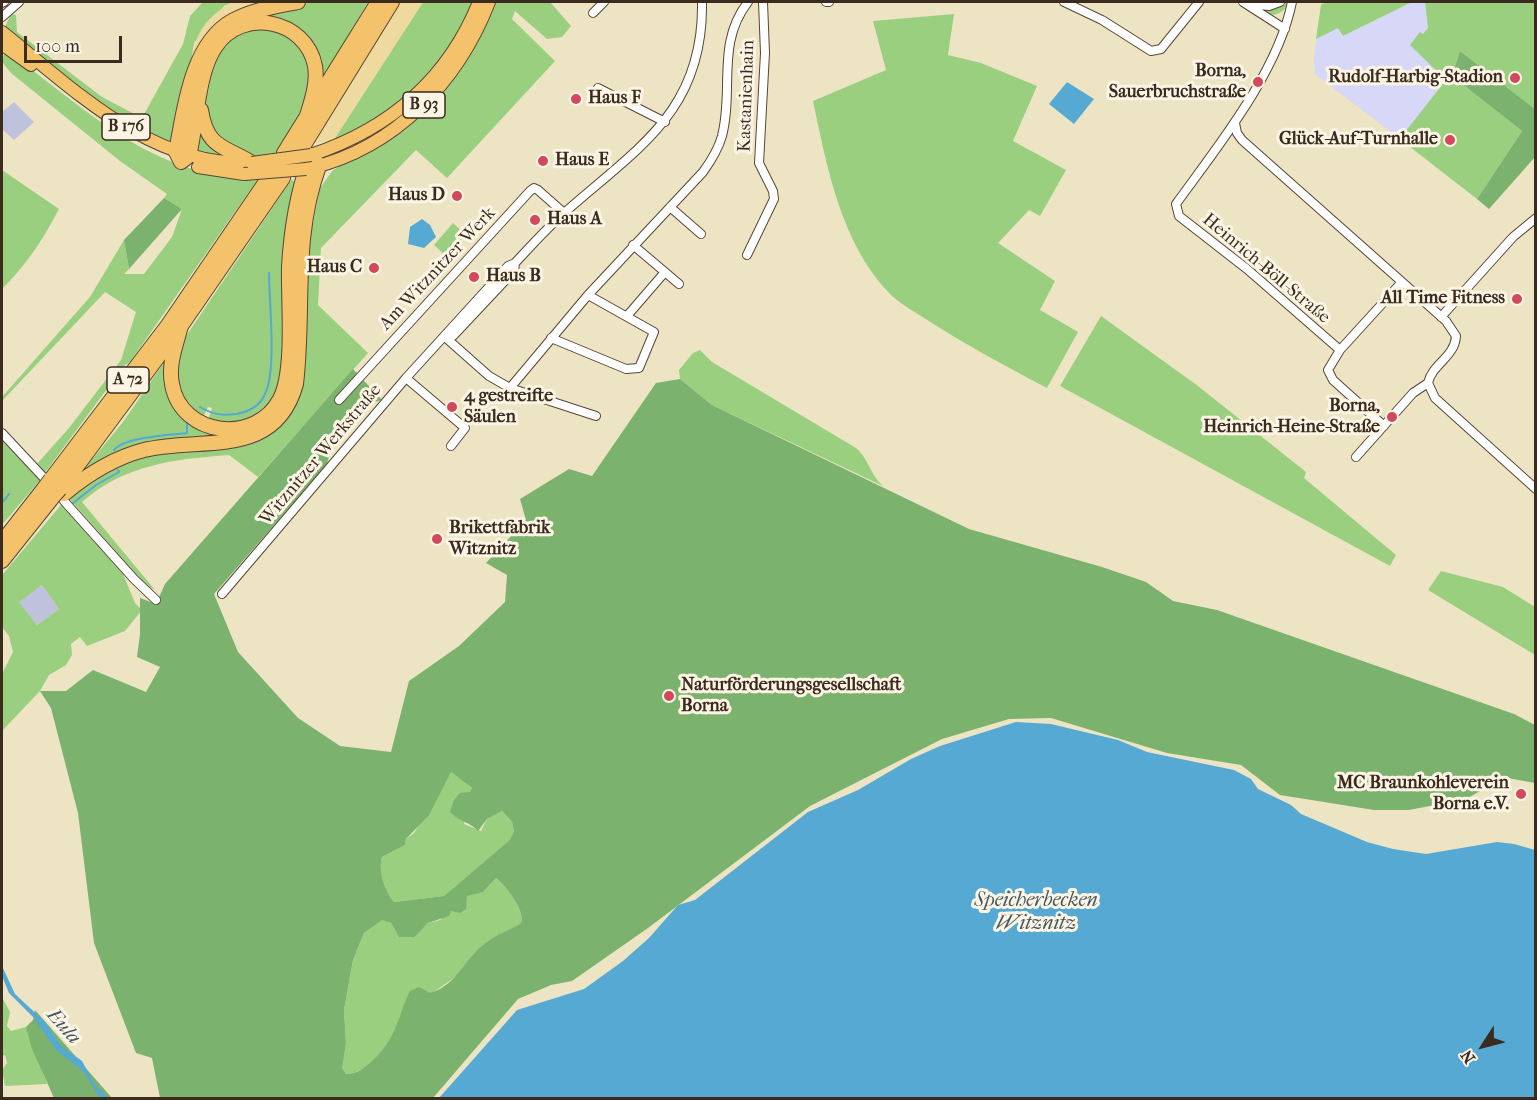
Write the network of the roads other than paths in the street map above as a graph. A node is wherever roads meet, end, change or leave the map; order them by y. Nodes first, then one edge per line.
1 (19, 2) edge
2 (298, 2) edge
3 (378, 2) edge
4 (392, 2) edge
5 (479, 2) edge
6 (489, 2) edge
7 (604, 2) edge
8 (702, 2) edge
9 (748, 2) edge
10 (763, 2) edge
11 (1064, 2) edge
12 (1199, 2) edge
13 (1244, 2) edge
14 (1280, 2) edge
15 (1292, 2) edge
16 (593, 14) dead end
17 (2, 17) edge
18 (1285, 29) junction
19 (2, 32) edge
20 (2, 44) edge
21 (598, 88) dead end
22 (200, 102) junction
23 (306, 119) junction
24 (665, 122) junction
25 (1235, 123) junction
26 (284, 153) dead end
27 (182, 157) junction
28 (308, 165) junction
29 (248, 169) junction
30 (283, 178) dead end
31 (267, 180) dead end
32 (670, 207) junction
33 (564, 213) junction
34 (1536, 218) edge
35 (701, 234) dead end
36 (633, 245) junction
37 (747, 255) dead end
38 (665, 272) junction
39 (1401, 283) junction
40 (679, 284) dead end
41 (588, 296) junction
42 (627, 316) junction
43 (1441, 317) junction
44 (182, 326) junction
45 (446, 337) junction
46 (551, 338) junction
47 (1340, 350) junction
48 (406, 378) junction
49 (1428, 383) junction
50 (510, 388) junction
51 (339, 400) dead end
52 (596, 416) dead end
53 (1384, 426) junction
54 (2, 433) edge
55 (451, 446) dead end
56 (1356, 457) dead end
57 (1536, 489) edge
58 (55, 491) junction
59 (2, 542) edge
60 (2, 561) edge
61 (222, 594) dead end
62 (156, 600) dead end

1 - 17 street
2 - 27 highway
3 - 23 highway
4 - 28 highway
5 - 28 main road, B 93
6 - 28 main road, B 93
7 - 16 street
8 - 24 street, Witznitzer Werkstraße
9 - 32 street
10 - 37 street, Kastanienhain
11 - 12 street
13 - 14 street
13 - 18 street
15 - 18 street
18 - 25 street
19 - 27 main road, B 176
20 - 27 main road, B 176
21 - 24 street
22 - 23 highway
22 - 27 highway
22 - 29 highway
23 - 26 highway
24 - 33 street, Witznitzer Werkstraße
25 - 39 street
25 - 47 street, Heinrich-Böll-Straße
27 - 29 main road, B 93
28 - 29 main road, B 93, bridge
28 - 44 highway
28 - 58 highway
30 - 44 highway, A 72
31 - 58 highway, A 72
32 - 35 street
32 - 36 street
33 - 45 street, Witznitzer Werkstraße
33 - 51 street, Am Witznitzer Werk
34 - 43 street
36 - 38 street
36 - 41 street
38 - 40 street
38 - 42 street
39 - 43 street
39 - 47 street
41 - 42 street
41 - 46 street
42 - 46 street
43 - 49 street
44 - 58 highway, A 72
45 - 48 street, Witznitzer Werkstraße
45 - 50 street
46 - 50 street
47 - 53 street
48 - 55 street
48 - 61 street, Witznitzer Werkstraße
49 - 53 street
49 - 57 street
50 - 52 street
53 - 56 street
54 - 58 street
58 - 59 highway, A 72
58 - 60 highway, A 72
58 - 62 street

